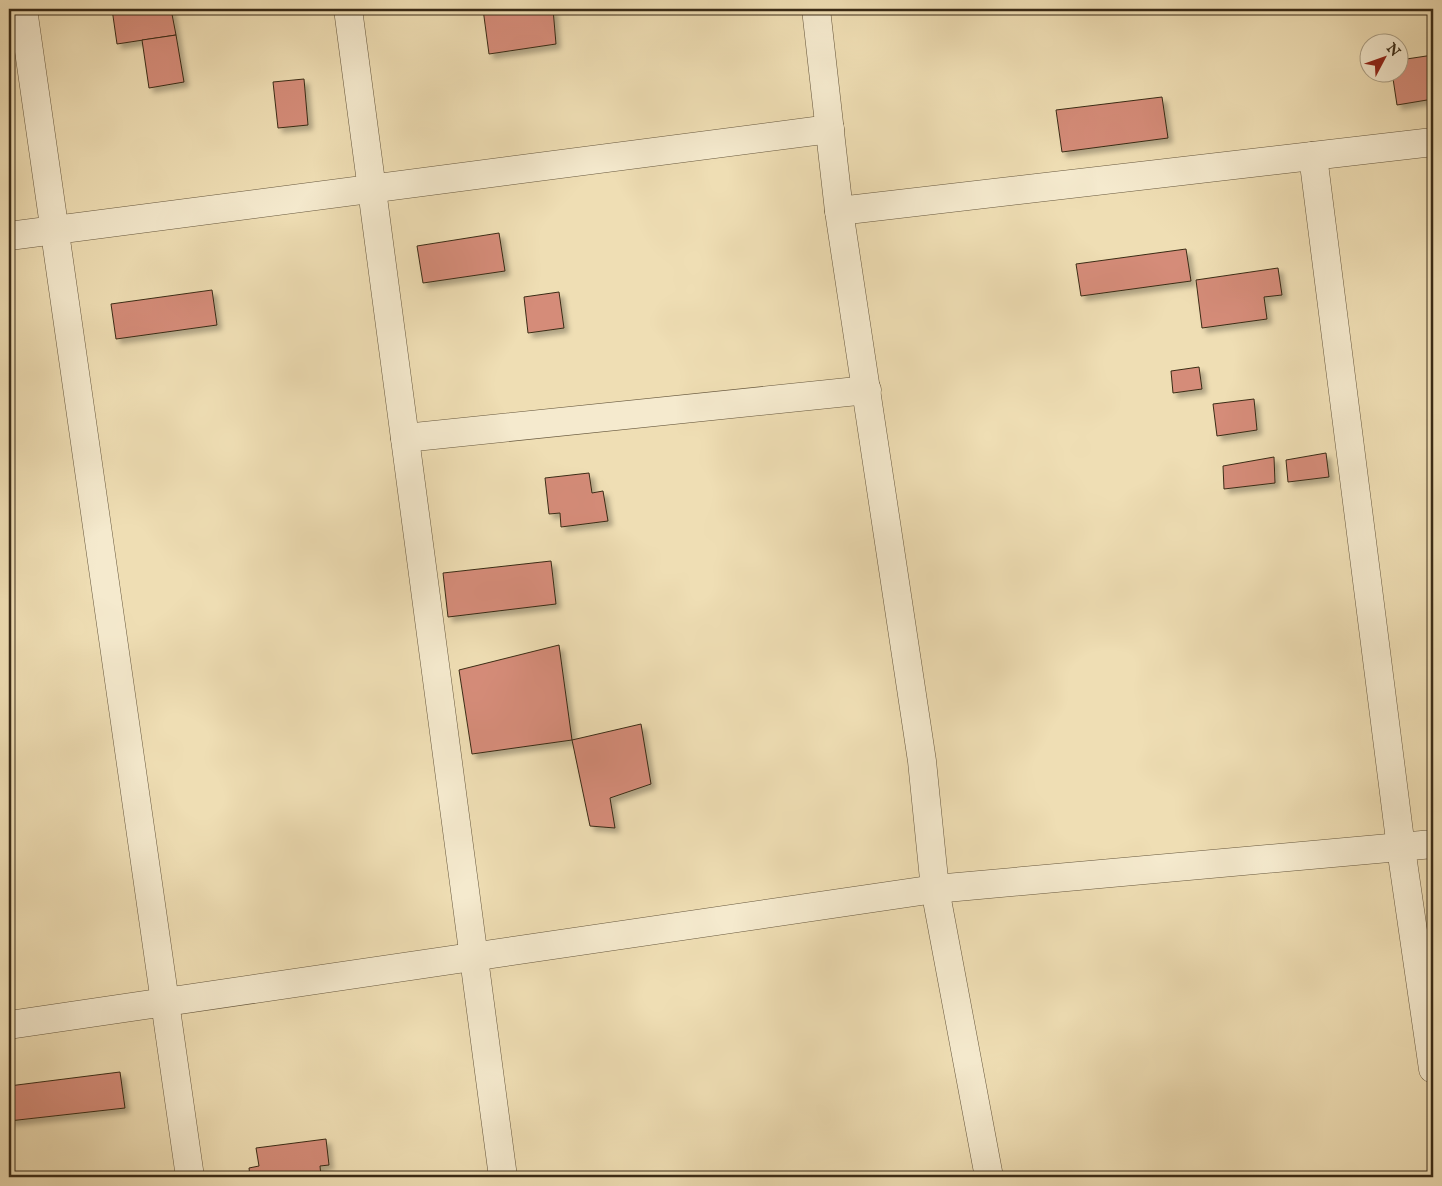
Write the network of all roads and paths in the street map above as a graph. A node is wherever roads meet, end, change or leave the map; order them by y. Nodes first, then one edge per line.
1 (23, 9) edge
2 (348, 9) edge
3 (816, 9) edge
4 (830, 129) junction
5 (1433, 142) edge
6 (1312, 156) junction
7 (372, 187) junction
8 (839, 211) junction
9 (54, 230) junction
10 (9, 236) edge
11 (866, 390) junction
12 (405, 438) junction
13 (1433, 844) edge
14 (1401, 848) junction
15 (936, 889) junction
16 (474, 957) junction
17 (165, 1002) junction
18 (9, 1025) edge
19 (1433, 1069) edge
20 (190, 1177) edge
21 (503, 1177) edge
22 (989, 1177) edge

1 - 9 street
2 - 7 street
3 - 4 street
4 - 7 street
4 - 8 street
5 - 6 street
6 - 8 street
6 - 14 street
7 - 9 street
7 - 12 street
8 - 11 street
9 - 10 street
9 - 17 street
11 - 12 street
11 - 15 street
12 - 16 street
13 - 14 street
14 - 15 street
14 - 19 street
15 - 16 street
15 - 22 street
16 - 17 street
16 - 21 street
17 - 18 street
17 - 20 street

